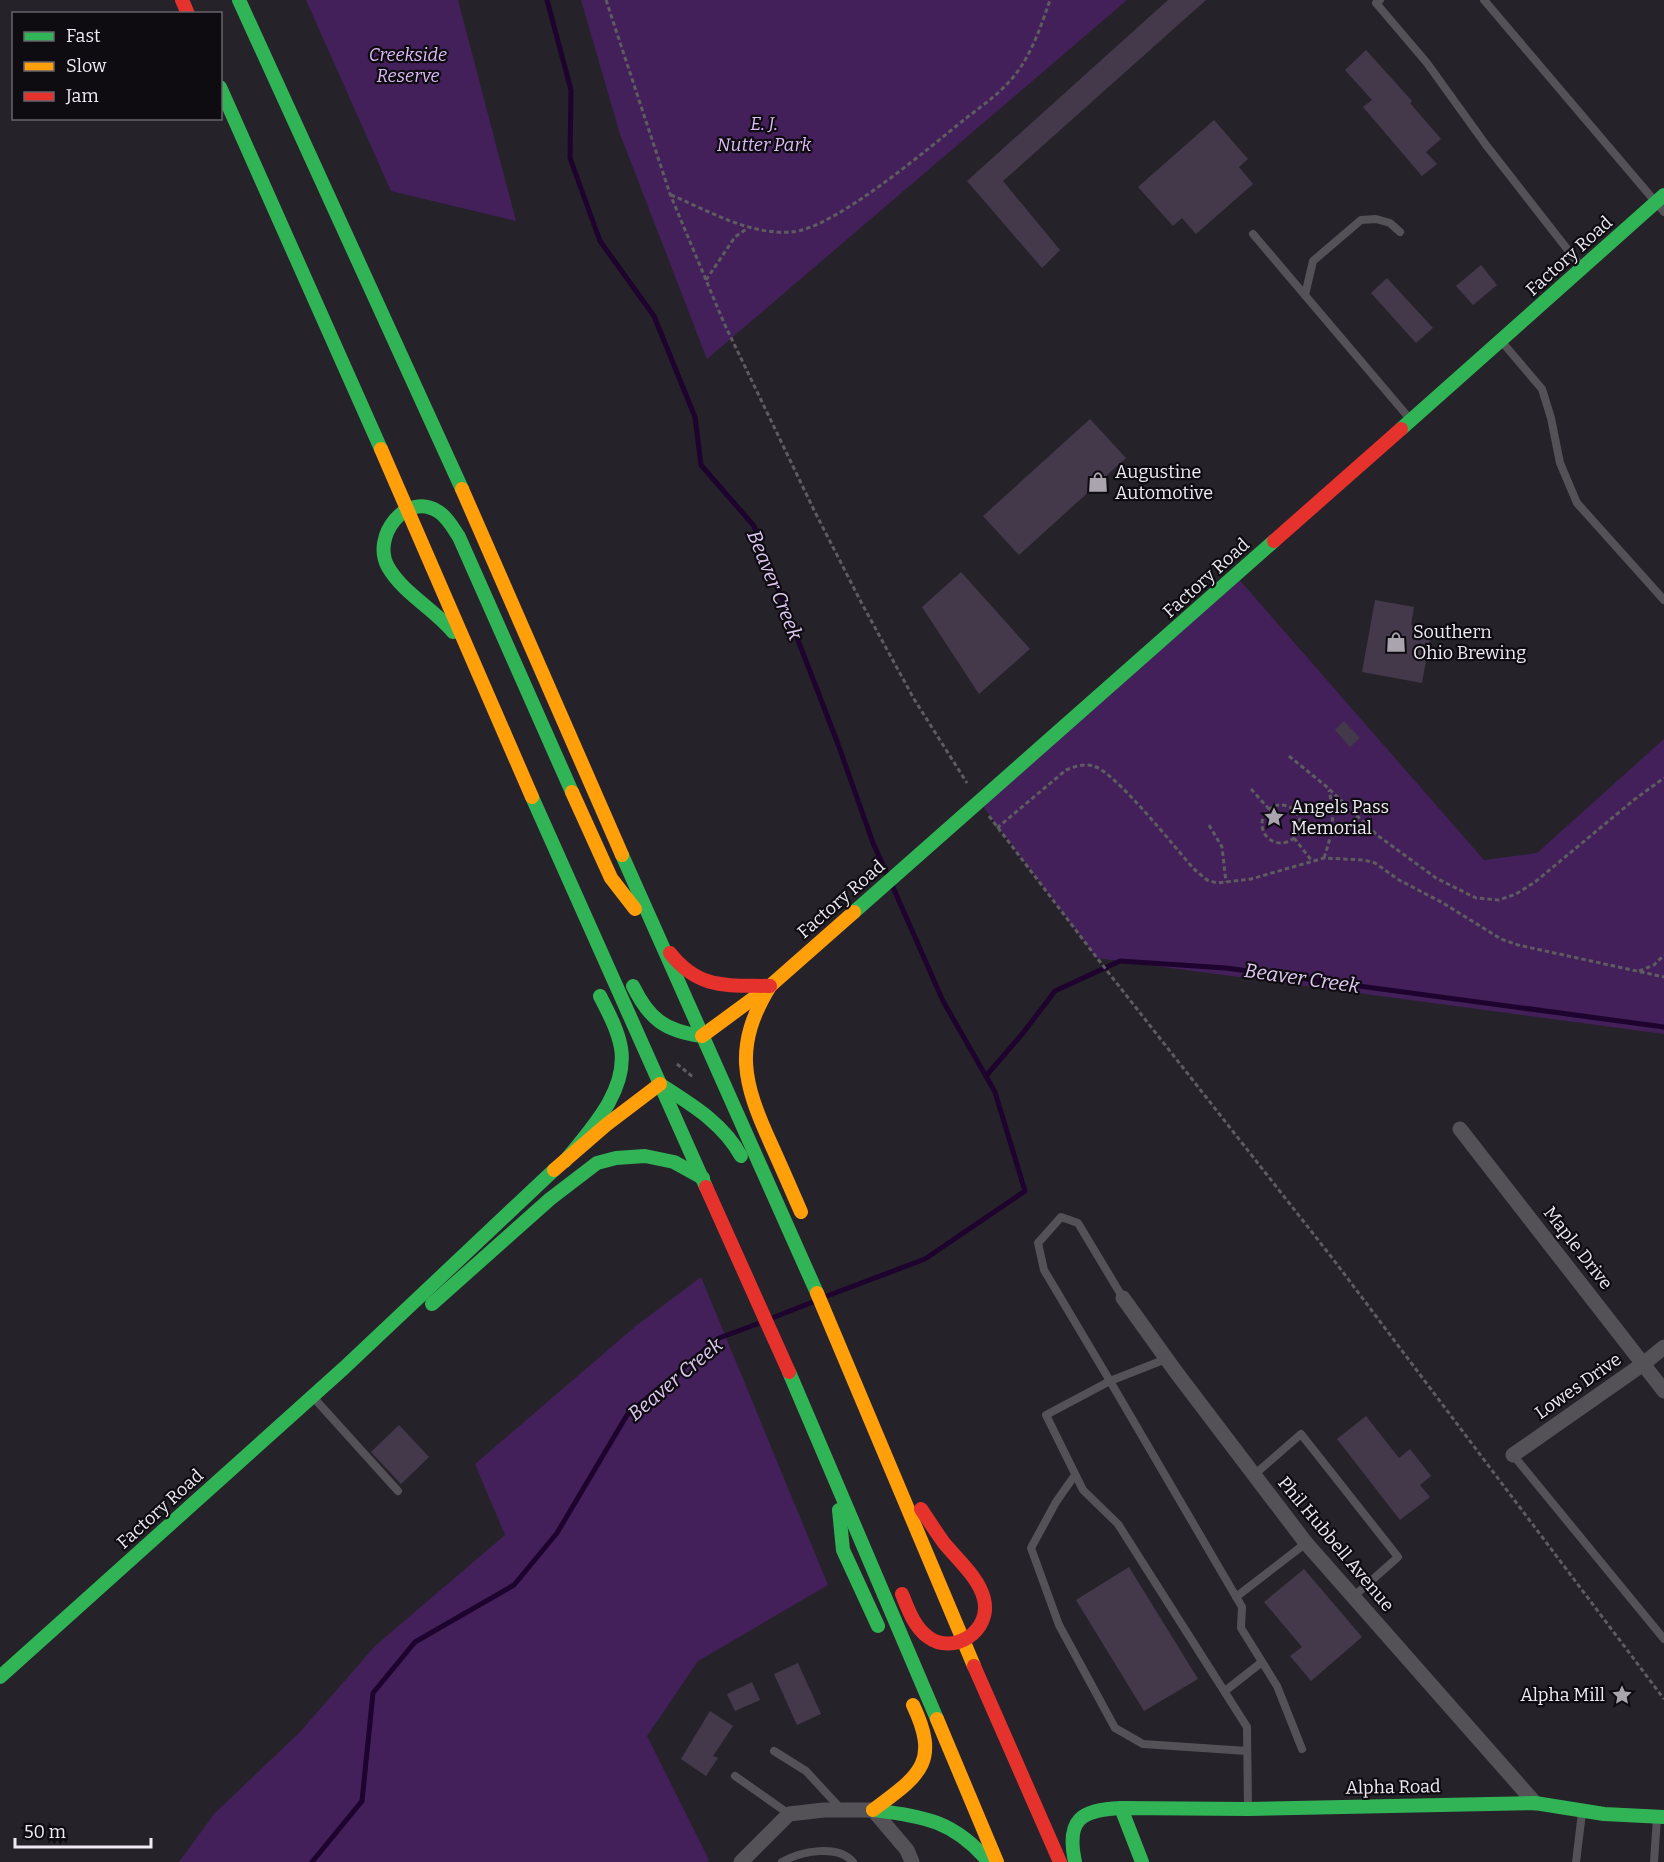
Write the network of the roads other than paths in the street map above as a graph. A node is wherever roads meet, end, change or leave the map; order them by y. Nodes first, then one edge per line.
1 (239, 0) edge
2 (1380, 0) edge
3 (1484, 0) edge
4 (222, 91) edge
5 (1661, 203) edge
6 (1400, 232) dead end
7 (1253, 234) dead end
8 (1582, 268) junction
9 (1305, 295) junction
10 (1501, 341) junction
11 (1411, 420) junction
12 (407, 507) junction
13 (422, 545) junction
14 (1664, 600) edge
15 (471, 659) junction
16 (488, 660) dead end
17 (522, 775) junction
18 (520, 804) dead end
19 (660, 941) junction
20 (628, 976) dead end
21 (596, 985) dead end
22 (770, 986) junction
23 (702, 1036) junction
24 (660, 1084) junction
25 (1460, 1129) dead end
26 (565, 1161) junction
27 (747, 1171) dead end
28 (703, 1178) junction
29 (731, 1213) dead end
30 (809, 1229) dead end
31 (803, 1295) dead end
32 (1123, 1298) joint
33 (1664, 1347) edge
34 (1166, 1359) junction
35 (841, 1364) junction
36 (1643, 1364) junction
37 (344, 1368) junction
38 (1110, 1381) junction
39 (1664, 1391) edge
40 (312, 1396) junction
41 (883, 1415) dead end
42 (883, 1448) junction
43 (1513, 1455) joint
44 (1075, 1475) junction
45 (1254, 1475) junction
46 (836, 1482) junction
47 (398, 1491) dead end
48 (1306, 1543) junction
49 (897, 1582) dead end
50 (1236, 1597) junction
51 (1353, 1597) junction
52 (882, 1636) dead end
53 (1664, 1639) edge
54 (963, 1641) junction
55 (1262, 1662) junction
56 (0, 1677) edge
57 (906, 1689) dead end
58 (1225, 1691) junction
59 (1302, 1749) dead end
60 (774, 1751) dead end
61 (1247, 1751) junction
62 (735, 1776) dead end
63 (1535, 1803) junction
64 (1122, 1808) junction
65 (1248, 1809) junction
66 (842, 1810) junction
67 (873, 1810) junction
68 (1582, 1810) junction
69 (789, 1814) junction
70 (1660, 1817) edge
71 (803, 1858) edge
72 (741, 1862) edge
73 (782, 1862) edge
74 (853, 1862) edge
75 (912, 1862) edge
76 (989, 1862) edge
77 (997, 1862) edge
78 (1060, 1862) edge
79 (1075, 1862) edge
80 (1142, 1862) edge
81 (1576, 1862) edge
82 (1654, 1862) edge

1 - 19 main road
2 - 8 lane
3 - 5 lane
4 - 12 main road
5 - 8 main road, Factory Road
6 - 9 lane
7 - 9 lane
8 - 10 main road, Factory Road
9 - 11 lane
10 - 11 main road, Factory Road
10 - 14 lane
11 - 22 main road, Factory Road
12 - 13 main road
12 - 15 main road
12 - 19 main road
13 - 15 main road
13 - 16 main road
15 - 17 main road
17 - 18 main road
17 - 24 main road
19 - 22 main road
19 - 23 main road
20 - 23 main road
21 - 26 main road
22 - 23 main road, Factory Road
22 - 30 main road
23 - 35 main road
24 - 26 main road, Factory Road
24 - 27 main road
24 - 28 main road
25 - 36 street, Maple Drive
26 - 37 main road, Factory Road
28 - 29 main road
28 - 37 main road, Factory Road
28 - 46 main road
31 - 35 main road
32 - 34 street, Phil Hubbell Avenue
32 - 38 lane
33 - 36 street, Lowes Drive
34 - 38 lane
34 - 45 street, Phil Hubbell Avenue
35 - 42 main road
36 - 39 street, Maple Drive
36 - 43 street, Lowes Drive
37 - 40 main road, Factory Road
38 - 44 lane
38 - 50 lane
40 - 47 lane
40 - 56 main road, Factory Road
41 - 42 main road
42 - 54 main road
42 - 54 main road
43 - 53 lane
44 - 58 lane
44 - 61 lane
45 - 48 street, Phil Hubbell Avenue
45 - 51 lane
46 - 52 main road
46 - 77 main road
48 - 50 lane
48 - 51 street, Phil Hubbell Avenue
49 - 54 main road
50 - 55 lane
51 - 63 street, Phil Hubbell Avenue
54 - 78 main road
55 - 58 lane
55 - 59 lane
57 - 67 main road
58 - 61 lane
60 - 66 lane
61 - 65 lane
62 - 69 lane
63 - 65 main road, Alpha Road
63 - 68 main road, Alpha Road
64 - 65 main road, Alpha Road
64 - 79 main road, Alpha Road
64 - 80 main road
66 - 67 street
66 - 69 street
67 - 75 street
67 - 76 main road
68 - 70 main road, Alpha Road
68 - 81 lane
69 - 72 street
70 - 82 lane
71 - 73 lane
71 - 74 lane

